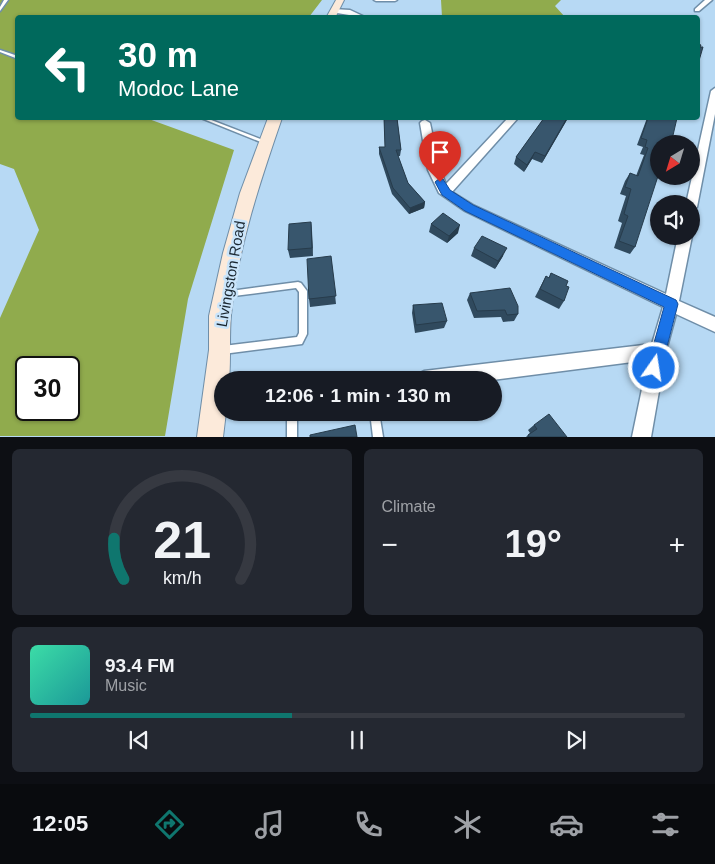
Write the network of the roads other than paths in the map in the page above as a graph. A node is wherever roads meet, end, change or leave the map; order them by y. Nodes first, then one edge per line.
1 (6, 0) edge
2 (340, 0) edge
3 (376, 0) edge
4 (396, 0) edge
5 (709, 0) edge
6 (0, 10) edge
7 (697, 10) dead end
8 (332, 14) edge
9 (357, 15) edge
10 (0, 51) edge
11 (15, 57) edge
12 (715, 91) edge
13 (209, 120) edge
14 (274, 120) edge
15 (511, 120) edge
16 (425, 122) dead end
17 (265, 142) junction
18 (445, 193) junction
19 (693, 195) edge
20 (683, 245) edge
21 (225, 294) junction
22 (671, 304) junction
23 (715, 325) edge
24 (220, 350) junction
25 (658, 351) junction
26 (219, 371) edge
27 (497, 371) edge
28 (292, 421) edge
29 (376, 421) edge
30 (292, 436) edge
31 (378, 436) edge
32 (641, 436) edge

1 - 6 lane
2 - 8 main road
3 - 4 lane
5 - 7 street
8 - 9 street
10 - 11 lane
12 - 19 street
13 - 17 lane
14 - 17 main road, Livingston Road
15 - 18 street
16 - 18 street
17 - 21 main road, Livingston Road
18 - 22 street
20 - 22 street
21 - 24 main road, Livingston Road
21 - 24 lane
22 - 23 street
22 - 25 street
24 - 26 main road, Livingston Road
25 - 27 street
25 - 32 street
28 - 30 lane
29 - 31 lane

